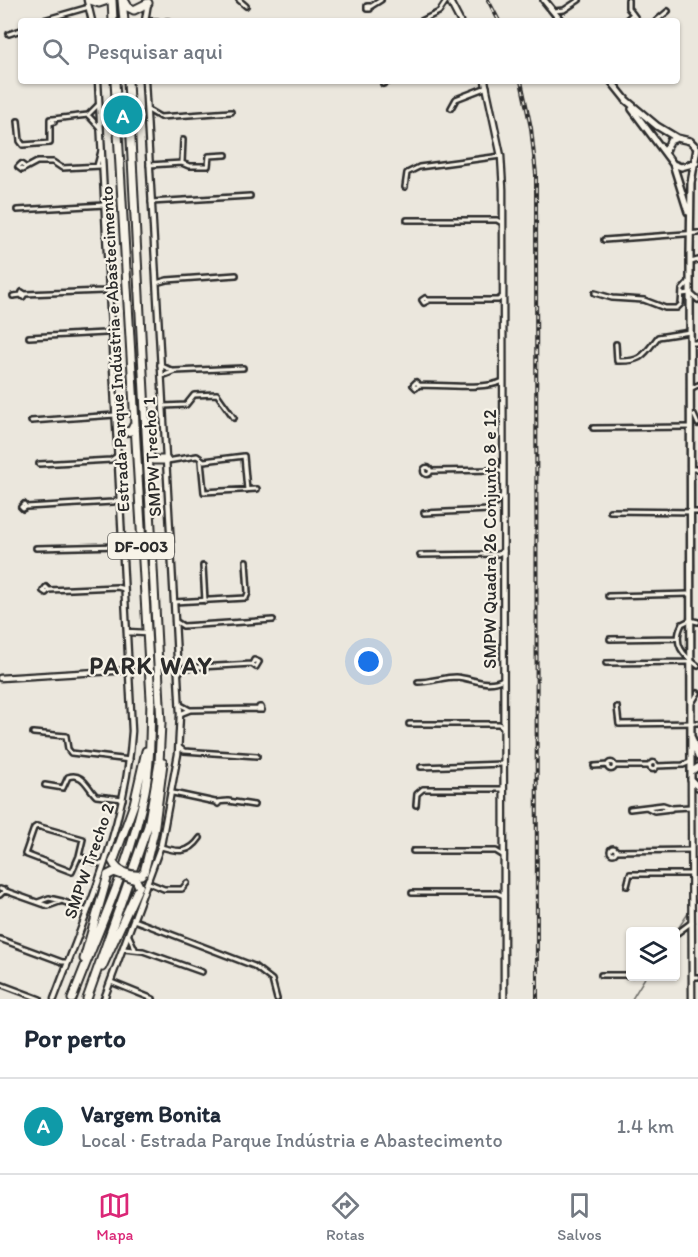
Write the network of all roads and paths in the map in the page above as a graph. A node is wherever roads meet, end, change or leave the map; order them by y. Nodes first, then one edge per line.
1 (110, 0) edge
2 (123, 0) edge
3 (239, 0) edge
4 (381, 0) edge
5 (448, 0) edge
6 (579, 0) edge
7 (628, 0) edge
8 (546, 1) edge
9 (88, 2) edge
10 (149, 5) edge
11 (246, 6) dead end
12 (370, 7) dead end
13 (552, 10) junction
14 (564, 10) junction
15 (668, 10) dead end
16 (633, 14) junction
17 (48, 18) edge
18 (91, 18) edge
19 (113, 18) edge
20 (124, 18) edge
21 (427, 18) edge
22 (458, 18) edge
23 (558, 18) edge
24 (561, 18) edge
25 (628, 18) edge
26 (636, 18) edge
27 (659, 18) edge
28 (18, 31) edge
29 (9, 33) dead end
30 (98, 84) edge
31 (115, 84) edge
32 (128, 84) edge
33 (145, 84) edge
34 (486, 84) edge
35 (613, 84) edge
36 (626, 100) junction
37 (99, 104) junction
38 (451, 108) dead end
39 (146, 109) junction
40 (231, 112) dead end
41 (88, 116) junction
42 (18, 121) dead end
43 (100, 130) junction
44 (677, 138) junction
45 (183, 140) dead end
46 (690, 141) junction
47 (698, 141) edge
48 (666, 151) junction
49 (226, 155) dead end
50 (501, 156) junction
51 (697, 159) edge
52 (182, 163) junction
53 (673, 164) junction
54 (149, 165) junction
55 (100, 166) junction
56 (25, 167) dead end
57 (405, 187) dead end
58 (250, 196) dead end
59 (152, 202) junction
60 (105, 205) junction
61 (17, 210) dead end
62 (504, 216) junction
63 (690, 219) junction
64 (407, 220) dead end
65 (497, 220) junction
66 (504, 224) junction
67 (698, 233) edge
68 (690, 234) junction
69 (604, 240) dead end
70 (694, 253) edge
71 (698, 259) edge
72 (690, 263) junction
73 (236, 275) dead end
74 (156, 280) junction
75 (690, 281) junction
76 (109, 290) junction
77 (595, 293) dead end
78 (682, 294) junction
79 (13, 296) dead end
80 (503, 296) junction
81 (695, 296) edge
82 (428, 300) dead end
83 (498, 300) junction
84 (504, 305) junction
85 (111, 329) junction
86 (690, 332) junction
87 (106, 333) junction
88 (112, 336) junction
89 (29, 337) dead end
90 (690, 343) junction
91 (698, 343) edge
92 (616, 344) dead end
93 (160, 365) junction
94 (243, 368) dead end
95 (174, 371) junction
96 (161, 376) junction
97 (503, 381) junction
98 (690, 381) junction
99 (498, 384) junction
100 (419, 385) dead end
101 (698, 385) edge
102 (503, 388) junction
103 (690, 389) junction
104 (163, 406) junction
105 (694, 415) edge
106 (115, 417) junction
107 (234, 418) dead end
108 (135, 419) junction
109 (31, 421) dead end
110 (698, 424) edge
111 (593, 428) dead end
112 (690, 428) junction
113 (118, 434) junction
114 (136, 446) junction
115 (147, 452) junction
116 (118, 455) junction
117 (111, 460) junction
118 (168, 460) junction
119 (201, 460) junction
120 (39, 464) dead end
121 (119, 465) junction
122 (690, 469) junction
123 (698, 469) edge
124 (502, 470) junction
125 (430, 471) dead end
126 (148, 472) junction
127 (257, 489) dead end
128 (247, 490) junction
129 (504, 495) junction
130 (121, 502) junction
131 (26, 507) dead end
132 (610, 511) dead end
133 (690, 512) junction
134 (698, 512) edge
135 (424, 513) dead end
136 (123, 540) junction
137 (116, 544) junction
138 (123, 547) junction
139 (36, 548) dead end
140 (504, 551) junction
141 (498, 554) junction
142 (420, 555) dead end
143 (503, 558) junction
144 (246, 561) dead end
145 (203, 566) dead end
146 (125, 581) junction
147 (117, 587) junction
148 (49, 590) dead end
149 (126, 590) junction
150 (690, 594) junction
151 (608, 596) dead end
152 (205, 601) junction
153 (174, 602) junction
154 (273, 620) dead end
155 (690, 620) junction
156 (175, 621) junction
157 (698, 622) edge
158 (181, 626) junction
159 (176, 630) junction
160 (128, 632) junction
161 (146, 633) junction
162 (678, 638) junction
163 (610, 639) dead end
164 (177, 661) junction
165 (690, 662) junction
166 (606, 663) dead end
167 (252, 664) dead end
168 (698, 666) edge
169 (183, 668) junction
170 (130, 670) junction
171 (177, 674) junction
172 (0, 678) edge
173 (504, 678) junction
174 (418, 682) dead end
175 (497, 682) junction
176 (504, 686) junction
177 (698, 693) edge
178 (179, 704) junction
179 (690, 704) junction
180 (617, 707) dead end
181 (258, 709) dead end
182 (190, 710) junction
183 (180, 714) junction
184 (692, 722) edge
185 (161, 723) junction
186 (409, 724) dead end
187 (502, 724) junction
188 (33, 733) dead end
189 (150, 737) junction
190 (178, 747) junction
191 (184, 751) junction
192 (178, 754) junction
193 (257, 756) dead end
194 (698, 757) edge
195 (130, 758) junction
196 (690, 762) junction
197 (683, 765) junction
198 (502, 766) junction
199 (594, 766) dead end
200 (421, 767) dead end
201 (698, 767) edge
202 (691, 771) junction
203 (691, 780) junction
204 (45, 785) dead end
205 (698, 787) edge
206 (504, 789) junction
207 (173, 793) junction
208 (690, 798) junction
209 (123, 802) junction
210 (254, 805) dead end
211 (416, 805) dead end
212 (690, 807) junction
213 (630, 808) dead end
214 (200, 838) dead end
215 (504, 846) junction
216 (161, 847) junction
217 (691, 850) junction
218 (413, 851) dead end
219 (496, 851) junction
220 (616, 851) dead end
221 (79, 856) junction
222 (504, 856) junction
223 (106, 866) junction
224 (691, 874) junction
225 (187, 883) dead end
226 (149, 884) junction
227 (627, 886) dead end
228 (0, 889) edge
229 (504, 889) junction
230 (5, 890) junction
231 (412, 893) dead end
232 (497, 893) junction
233 (0, 895) edge
234 (504, 896) junction
235 (62, 901) junction
236 (38, 903) junction
237 (87, 910) junction
238 (135, 920) junction
239 (692, 922) junction
240 (680, 930) edge
241 (129, 936) junction
242 (0, 939) edge
243 (124, 949) junction
244 (135, 949) junction
245 (65, 964) junction
246 (202, 972) dead end
247 (601, 975) dead end
248 (626, 975) edge
249 (695, 977) edge
250 (0, 984) edge
251 (110, 984) junction
252 (73, 996) edge
253 (87, 998) edge
254 (40, 999) edge
255 (54, 999) edge
256 (104, 999) edge
257 (153, 999) edge
258 (278, 999) edge
259 (504, 999) edge
260 (692, 999) edge

1 - 9 highway
1 - 19 highway
2 - 10 highway
2 - 20 highway
3 - 11 street
4 - 12 street
5 - 21 street
5 - 22 street
6 - 14 street
7 - 16 street
8 - 13 main road
9 - 17 street
9 - 18 street
13 - 14 street
13 - 23 main road
14 - 24 street
15 - 27 street
16 - 25 street
16 - 26 street
28 - 29 street
30 - 37 street, SMPW Trecho 2
31 - 108 highway, Estrada Parque Indústria e Abastecimento / DF-003
32 - 115 highway, Estrada Parque Indústria e Abastecimento / DF-003
33 - 39 street, SMPW Trecho 1
34 - 38 street
34 - 50 street, SMPW Quadra 26 Conjunto 8 e 12
35 - 36 main road
36 - 44 main road
36 - 48 main road
37 - 41 street
37 - 43 street, SMPW Trecho 2
39 - 40 street
39 - 54 street, SMPW Trecho 1
41 - 42 street
41 - 43 street
43 - 55 street, SMPW Trecho 2
44 - 46 main road
44 - 48 main road
45 - 52 street
46 - 47 street
46 - 51 main road
48 - 53 main road
49 - 52 street
50 - 57 street
50 - 62 street, SMPW Quadra 26 Conjunto 8 e 12
51 - 53 main road
51 - 63 main road
52 - 54 street
53 - 63 main road
54 - 59 street, SMPW Trecho 1
55 - 56 street
55 - 60 street, SMPW Trecho 2
58 - 59 street
59 - 74 street, SMPW Trecho 1
60 - 61 street
60 - 76 street, SMPW Trecho 2
62 - 65 street
62 - 66 street, SMPW Quadra 26 Conjunto 8 e 12
63 - 68 main road
64 - 65 street
65 - 66 street
66 - 80 street, SMPW Quadra 26 Conjunto 8 e 12
67 - 68 street
68 - 69 street
68 - 70 main road
70 - 71 street
70 - 72 main road
71 - 72 street
72 - 75 main road
73 - 74 street
74 - 93 street, SMPW Trecho 1
75 - 78 street
75 - 81 main road
76 - 79 street
76 - 85 street, SMPW Trecho 2
77 - 78 street
78 - 81 street
80 - 83 street
80 - 84 street, SMPW Quadra 26 Conjunto 8 e 12
81 - 86 main road
82 - 83 street
83 - 84 street
84 - 97 street, SMPW Quadra 26 Conjunto 8 e 12
85 - 87 street
85 - 88 street, SMPW Trecho 2
86 - 90 main road
86 - 92 street
87 - 88 street
87 - 89 street
88 - 106 street, SMPW Trecho 2
90 - 91 street
90 - 98 main road
93 - 95 street
93 - 96 street, SMPW Trecho 1
94 - 95 street
95 - 96 street
96 - 104 street, SMPW Trecho 1
97 - 99 street
97 - 102 street, SMPW Quadra 26 Conjunto 8 e 12
98 - 101 street
98 - 103 main road
99 - 100 street
99 - 102 street
101 - 103 street
102 - 124 street, SMPW Quadra 26 Conjunto 8 e 12
103 - 105 main road
104 - 107 street
104 - 118 street, SMPW Trecho 1
105 - 110 street
105 - 112 main road
106 - 109 street
106 - 113 street, SMPW Trecho 2
108 - 113 highway
108 - 114 highway, Estrada Parque Indústria e Abastecimento / DF-003
111 - 112 street
112 - 122 main road
113 - 114 highway
113 - 116 street, SMPW Trecho 2
114 - 161 highway, Estrada Parque Indústria e Abastecimento / DF-003
115 - 118 highway
115 - 126 highway, Estrada Parque Indústria e Abastecimento / DF-003
116 - 117 street
116 - 121 street, SMPW Trecho 2
117 - 120 street
117 - 121 street
118 - 119 street
118 - 126 highway
118 - 153 street, SMPW Trecho 1
119 - 128 street
119 - 128 street
121 - 130 street, SMPW Trecho 2
122 - 123 street
122 - 133 main road
124 - 125 street
124 - 129 street, SMPW Quadra 26 Conjunto 8 e 12
126 - 185 highway, Estrada Parque Indústria e Abastecimento / DF-003
127 - 128 street
129 - 135 street
129 - 140 street, SMPW Quadra 26 Conjunto 8 e 12
130 - 131 street
130 - 136 street, SMPW Trecho 2
132 - 133 street
133 - 134 street
133 - 150 main road
136 - 137 street
136 - 138 street, SMPW Trecho 2
137 - 138 street
137 - 139 street
138 - 146 street, SMPW Trecho 2
140 - 141 street
140 - 143 street, SMPW Quadra 26 Conjunto 8 e 12
141 - 142 street
141 - 143 street
143 - 173 street, SMPW Quadra 26 Conjunto 8 e 12
144 - 152 street
145 - 152 street
146 - 147 street
146 - 149 street, SMPW Trecho 2
147 - 148 street
147 - 149 street
149 - 160 street, SMPW Trecho 2
150 - 151 street
150 - 155 main road
152 - 153 street
153 - 156 street, SMPW Trecho 1
154 - 158 street
155 - 157 street
155 - 162 street
155 - 165 main road
156 - 158 street
156 - 159 street, SMPW Trecho 1
158 - 159 street
159 - 164 street, SMPW Trecho 1
160 - 161 street
160 - 170 street, SMPW Trecho 2
161 - 189 highway, Estrada Parque Indústria e Abastecimento / DF-003
162 - 163 street
162 - 165 street
164 - 169 street
164 - 171 street, SMPW Trecho 1
165 - 166 street
165 - 168 street
165 - 179 main road
167 - 169 street
169 - 171 street
170 - 172 street
170 - 195 street, SMPW Trecho 2
171 - 178 street, SMPW Trecho 1
173 - 175 street
173 - 176 street, SMPW Quadra 26 Conjunto 8 e 12
174 - 175 street
175 - 176 street
176 - 187 street, SMPW Quadra 26 Conjunto 8 e 12
177 - 179 street
178 - 182 street
178 - 183 street, SMPW Trecho 1
179 - 184 main road
180 - 184 street
181 - 182 street
182 - 183 street
183 - 190 street, SMPW Trecho 1
184 - 194 main road
184 - 196 main road
185 - 223 highway, bridge
185 - 253 highway, Estrada Parque Indústria e Abastecimento / DF-003
186 - 187 street
187 - 198 street, SMPW Quadra 26 Conjunto 8 e 12
188 - 195 street
189 - 223 highway
189 - 252 highway, Estrada Parque Indústria e Abastecimento / DF-003
190 - 191 street
190 - 192 street, SMPW Trecho 1
191 - 192 street
191 - 193 street
192 - 207 street, SMPW Trecho 1
195 - 209 street, SMPW Trecho 2
196 - 197 street
196 - 202 main road
197 - 199 street
197 - 202 street
198 - 200 street
198 - 206 street, SMPW Quadra 26 Conjunto 8 e 12
201 - 202 main road
202 - 203 main road
203 - 205 main road
203 - 208 street
204 - 209 street
205 - 208 street
206 - 211 street
206 - 215 street, SMPW Quadra 26 Conjunto 8 e 12
207 - 210 street
207 - 216 street, SMPW Trecho 1
208 - 212 street
209 - 223 street, SMPW Trecho 2
212 - 213 street
212 - 217 street
214 - 216 street
215 - 219 street
215 - 222 street, SMPW Quadra 26 Conjunto 8 e 12
216 - 226 street, SMPW Trecho 1
217 - 220 street
217 - 224 street
218 - 219 street
219 - 222 street
221 - 221 street
221 - 223 street
222 - 229 street, SMPW Quadra 26 Conjunto 8 e 12
223 - 237 street, SMPW Trecho 2
223 - 252 highway
223 - 253 highway, bridge
224 - 227 street
224 - 239 street
225 - 226 street
226 - 238 street, SMPW Trecho 1
228 - 230 street
229 - 232 street
229 - 234 street, SMPW Quadra 26 Conjunto 8 e 12
230 - 233 street
230 - 236 street
231 - 232 street
232 - 234 street
234 - 259 street, SMPW Quadra 26 Conjunto 8 e 12
235 - 236 street
235 - 236 street
235 - 237 street
237 - 245 street, SMPW Trecho 2
238 - 241 street, SMPW Trecho 1
238 - 258 street
239 - 240 street
239 - 249 street
241 - 243 street, SMPW Trecho 1
241 - 244 street
242 - 245 street
243 - 244 street
243 - 251 street, SMPW Trecho 1
244 - 246 street
245 - 255 street, SMPW Trecho 2
247 - 248 street
249 - 260 street
250 - 254 street
251 - 256 street, SMPW Trecho 1
251 - 257 street

